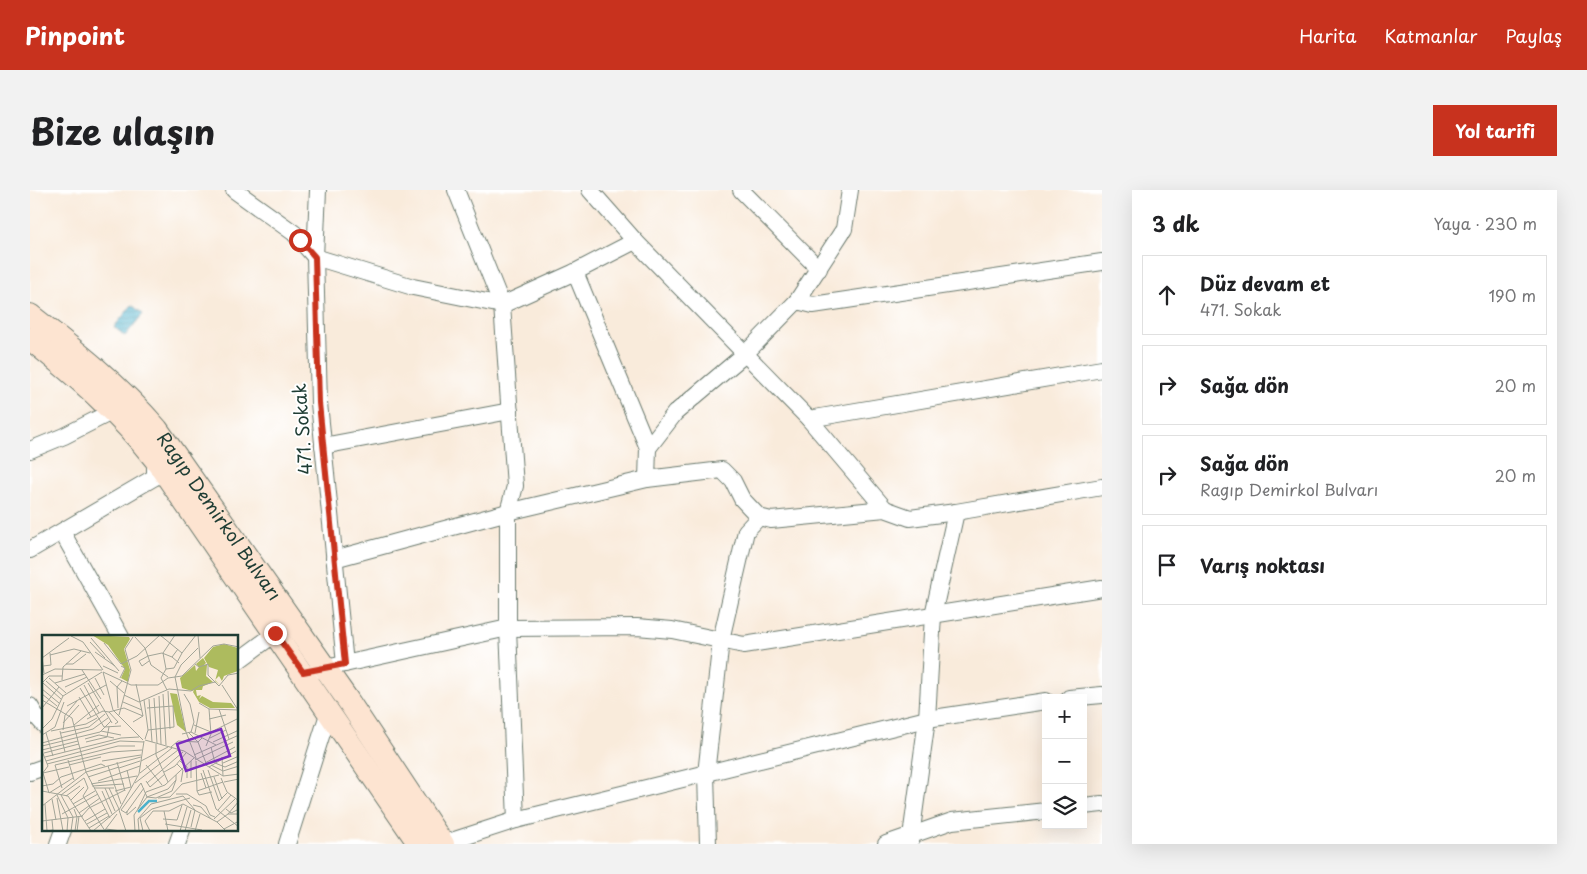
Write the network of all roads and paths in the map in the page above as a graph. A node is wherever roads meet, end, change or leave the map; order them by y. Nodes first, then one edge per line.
1 (234, 190) edge
2 (318, 190) edge
3 (456, 190) edge
4 (590, 190) edge
5 (741, 190) edge
6 (850, 190) edge
7 (635, 242) junction
8 (315, 257) junction
9 (1102, 262) edge
10 (819, 269) junction
11 (575, 272) junction
12 (797, 301) junction
13 (502, 305) junction
14 (30, 315) edge
15 (30, 339) edge
16 (744, 354) junction
17 (1102, 369) edge
18 (510, 410) junction
19 (113, 411) junction
20 (809, 419) junction
21 (323, 446) junction
22 (648, 448) junction
23 (30, 450) edge
24 (155, 459) junction
25 (647, 479) junction
26 (1102, 487) edge
27 (885, 509) junction
28 (508, 512) junction
29 (956, 512) junction
30 (759, 517) junction
31 (62, 532) junction
32 (30, 550) edge
33 (334, 559) junction
34 (1102, 588) edge
35 (933, 616) junction
36 (284, 627) junction
37 (508, 628) junction
38 (121, 635) edge
39 (721, 640) junction
40 (239, 660) edge
41 (335, 666) junction
42 (303, 672) junction
43 (1102, 695) edge
44 (1087, 696) edge
45 (1042, 702) edge
46 (30, 706) edge
47 (329, 711) junction
48 (927, 719) junction
49 (42, 723) edge
50 (42, 768) edge
51 (30, 772) edge
52 (706, 774) junction
53 (1102, 804) edge
54 (1087, 806) edge
55 (1042, 811) edge
56 (516, 820) junction
57 (62, 832) edge
58 (910, 840) edge
59 (58, 844) edge
60 (287, 844) edge
61 (419, 844) edge
62 (443, 844) edge
63 (708, 844) edge
64 (886, 844) edge

1 - 8 street
2 - 8 street, 471. Sokak
3 - 13 street
4 - 7 street
5 - 10 street
6 - 10 street
7 - 11 street
7 - 16 street
8 - 13 street
8 - 21 street, 471. Sokak
9 - 12 street
10 - 12 street
11 - 13 street
11 - 22 street
12 - 16 street
13 - 18 street
14 - 36 main road, Ragıp Demirkol Bulvarı
15 - 19 main road, Ragıp Demirkol Bulvarı
16 - 20 street
16 - 22 street
17 - 20 street
18 - 21 street
18 - 28 street
19 - 23 street
19 - 24 main road, Ragıp Demirkol Bulvarı
20 - 27 street
21 - 33 street, 471. Sokak
22 - 25 street
24 - 31 street
24 - 36 main road, Ragıp Demirkol Bulvarı
25 - 28 street
25 - 30 street
26 - 29 street
27 - 29 street
27 - 30 street
28 - 33 street
28 - 37 street
29 - 35 street
30 - 39 street
31 - 32 street
31 - 38 street
33 - 41 street, 471. Sokak
34 - 35 street
35 - 39 street
35 - 48 street
36 - 40 street
36 - 41 main road, Ragıp Demirkol Bulvarı
36 - 42 main road, Ragıp Demirkol Bulvarı
37 - 39 street
37 - 41 street
37 - 56 street
39 - 52 street
41 - 42 street
41 - 62 main road, Ragıp Demirkol Bulvarı
42 - 47 main road, Ragıp Demirkol Bulvarı
43 - 44 street
45 - 48 street
46 - 49 street
47 - 60 street
47 - 61 main road, Ragıp Demirkol Bulvarı
48 - 52 street
48 - 58 street
50 - 51 street
52 - 56 street
52 - 63 street
53 - 54 street
55 - 58 street
56 - 62 street
57 - 59 street
58 - 64 street

